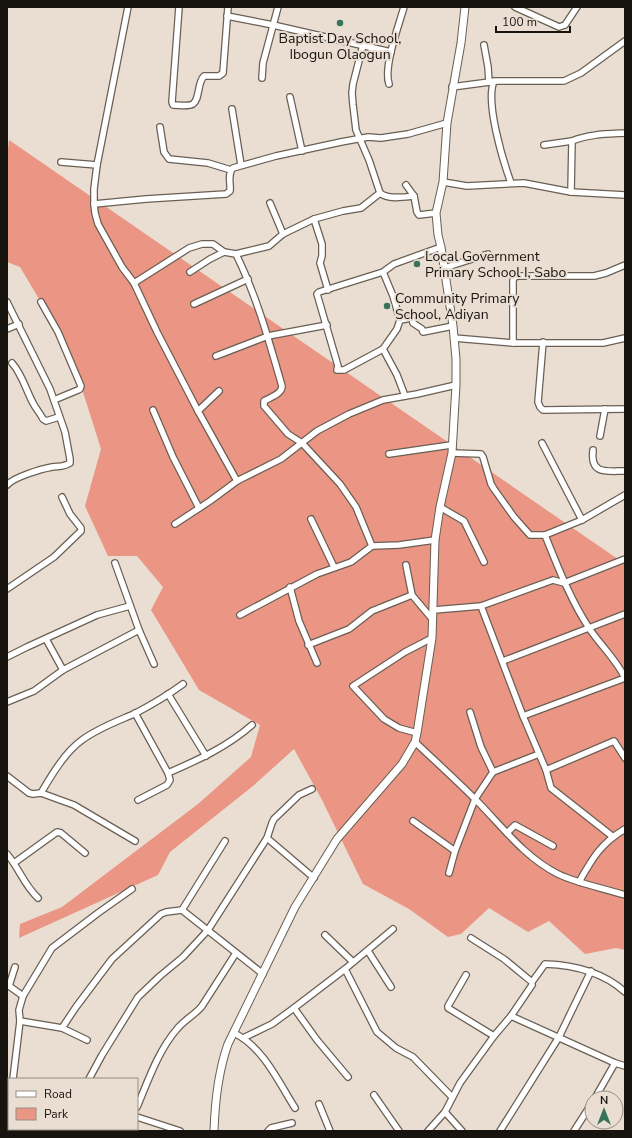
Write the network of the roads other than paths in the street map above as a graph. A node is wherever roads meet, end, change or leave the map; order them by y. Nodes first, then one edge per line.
1 (128, 7) edge
2 (179, 7) edge
3 (228, 7) edge
4 (278, 7) edge
5 (404, 7) edge
6 (465, 7) edge
7 (515, 7) edge
8 (577, 7) edge
9 (227, 16) junction
10 (273, 25) junction
11 (625, 41) edge
12 (363, 45) junction
13 (484, 45) dead end
14 (391, 52) junction
15 (262, 78) dead end
16 (491, 82) junction
17 (389, 84) dead end
18 (452, 87) junction
19 (290, 97) dead end
20 (232, 109) dead end
21 (447, 123) junction
22 (160, 127) dead end
23 (625, 133) edge
24 (360, 139) junction
25 (572, 141) junction
26 (544, 145) dead end
27 (302, 151) junction
28 (61, 162) dead end
29 (97, 165) junction
30 (242, 165) junction
31 (231, 170) junction
32 (443, 182) junction
33 (511, 183) junction
34 (406, 185) dead end
35 (571, 192) junction
36 (380, 193) junction
37 (625, 195) edge
38 (414, 196) junction
39 (270, 203) dead end
40 (94, 204) junction
41 (436, 213) junction
42 (314, 220) junction
43 (283, 234) junction
44 (441, 247) junction
45 (224, 252) junction
46 (236, 254) junction
47 (488, 254) dead end
48 (625, 265) edge
49 (444, 268) junction
50 (190, 272) dead end
51 (383, 272) junction
52 (248, 279) junction
53 (134, 282) junction
54 (328, 290) junction
55 (7, 302) edge
56 (41, 302) dead end
57 (194, 304) dead end
58 (400, 320) junction
59 (19, 324) junction
60 (327, 325) junction
61 (453, 326) junction
62 (7, 329) edge
63 (268, 336) junction
64 (454, 338) junction
65 (625, 338) edge
66 (543, 342) junction
67 (513, 343) junction
68 (383, 348) junction
69 (216, 356) dead end
70 (12, 363) dead end
71 (456, 385) junction
72 (219, 391) dead end
73 (405, 396) junction
74 (54, 400) junction
75 (605, 409) junction
76 (153, 410) dead end
77 (625, 410) edge
78 (198, 412) junction
79 (59, 417) junction
80 (600, 436) dead end
81 (302, 443) junction
82 (542, 443) dead end
83 (452, 449) junction
84 (593, 450) dead end
85 (389, 454) dead end
86 (625, 472) edge
87 (237, 481) junction
88 (7, 485) edge
89 (625, 495) edge
90 (62, 498) dead end
91 (440, 507) junction
92 (199, 508) junction
93 (311, 519) dead end
94 (582, 520) junction
95 (175, 524) dead end
96 (545, 535) junction
97 (435, 540) junction
98 (372, 546) junction
99 (625, 559) edge
100 (484, 562) dead end
101 (115, 563) dead end
102 (406, 565) dead end
103 (334, 568) junction
104 (564, 583) junction
105 (290, 587) junction
106 (7, 589) edge
107 (412, 595) junction
108 (130, 606) junction
109 (481, 606) junction
110 (434, 610) junction
111 (625, 614) edge
112 (240, 615) dead end
113 (433, 620) junction
114 (589, 628) junction
115 (139, 630) junction
116 (432, 638) junction
117 (46, 639) junction
118 (308, 645) junction
119 (7, 658) edge
120 (503, 661) junction
121 (317, 663) dead end
122 (154, 664) dead end
123 (623, 666) edge
124 (63, 670) junction
125 (625, 678) edge
126 (183, 684) dead end
127 (168, 694) junction
128 (7, 702) edge
129 (470, 712) dead end
130 (135, 713) junction
131 (523, 716) junction
132 (252, 725) dead end
133 (417, 733) junction
134 (414, 742) junction
135 (539, 754) junction
136 (206, 756) junction
137 (625, 758) edge
138 (546, 770) junction
139 (493, 772) junction
140 (168, 773) junction
141 (7, 776) edge
142 (312, 789) dead end
143 (41, 793) junction
144 (475, 799) junction
145 (138, 800) dead end
146 (413, 821) dead end
147 (625, 829) edge
148 (507, 833) junction
149 (612, 836) junction
150 (267, 838) junction
151 (135, 840) dead end
152 (225, 842) dead end
153 (553, 846) dead end
154 (455, 851) junction
155 (85, 853) dead end
156 (7, 854) edge
157 (14, 863) junction
158 (449, 873) dead end
159 (314, 878) junction
160 (579, 882) junction
161 (132, 889) dead end
162 (625, 895) edge
163 (38, 898) dead end
164 (182, 910) junction
165 (393, 929) dead end
166 (208, 930) junction
167 (325, 935) dead end
168 (471, 938) dead end
169 (368, 951) junction
170 (236, 954) junction
171 (353, 962) junction
172 (15, 967) dead end
173 (345, 969) junction
174 (590, 971) junction
175 (263, 974) junction
176 (466, 975) dead end
177 (532, 985) dead end
178 (391, 987) dead end
179 (625, 992) edge
180 (23, 996) junction
181 (294, 1008) junction
182 (511, 1016) junction
183 (20, 1021) junction
184 (62, 1028) junction
185 (234, 1033) junction
186 (494, 1036) junction
187 (559, 1037) junction
188 (243, 1038) junction
189 (87, 1040) dead end
190 (615, 1063) junction
191 (625, 1066) edge
192 (348, 1077) dead end
193 (13, 1078) edge
194 (90, 1078) edge
195 (600, 1090) edge
196 (374, 1095) dead end
197 (452, 1097) junction
198 (318, 1104) dead end
199 (138, 1105) edge
200 (295, 1108) dead end
201 (445, 1112) junction
202 (584, 1115) edge
203 (138, 1117) edge
204 (292, 1123) dead end
205 (180, 1131) edge
206 (214, 1131) edge
207 (268, 1131) edge
208 (330, 1131) edge
209 (399, 1131) edge
210 (428, 1131) edge
211 (462, 1131) edge
212 (500, 1131) edge
213 (574, 1131) edge

1 - 29 street
2 - 9 street
3 - 9 street
4 - 10 street
5 - 14 street
6 - 18 main road
7 - 8 street
9 - 10 street
10 - 12 street
10 - 15 street
11 - 16 street
12 - 14 street
12 - 24 street
13 - 16 street
14 - 17 street
16 - 18 street
16 - 33 street
18 - 21 main road
19 - 27 street
20 - 30 street
21 - 24 street
21 - 32 main road
22 - 31 street
23 - 25 street
24 - 27 street
24 - 36 street
25 - 26 street
25 - 35 street
27 - 30 street
28 - 29 street
29 - 40 street
30 - 31 street
31 - 40 street
32 - 33 street
32 - 41 main road
33 - 35 street
34 - 38 street
35 - 37 street
36 - 38 street
36 - 42 street
38 - 41 street
39 - 43 street
40 - 53 street
41 - 44 main road
42 - 43 street
42 - 54 street
43 - 46 street
44 - 49 main road
44 - 51 street
45 - 46 street
45 - 50 street
45 - 53 street
46 - 52 street
47 - 49 street
48 - 67 street
49 - 61 main road
51 - 54 street
51 - 58 street
52 - 57 street
52 - 63 street
53 - 78 street
54 - 60 street
55 - 59 street
56 - 74 street
58 - 61 street
58 - 68 street
59 - 62 street
59 - 74 street
60 - 63 street
60 - 68 street
61 - 64 main road
63 - 69 street
63 - 81 street
64 - 67 street
64 - 71 main road
65 - 66 street
66 - 67 street
66 - 75 street
68 - 73 street
70 - 79 street
71 - 73 street
71 - 83 main road
72 - 78 street
73 - 81 street
74 - 79 street
75 - 77 street
75 - 80 street
76 - 92 street
78 - 87 street
79 - 88 street
81 - 87 street
81 - 98 street
82 - 94 street
83 - 85 street
83 - 91 main road
83 - 96 street
84 - 86 street
87 - 92 street
89 - 94 street
90 - 106 street
91 - 97 main road
91 - 100 street
92 - 95 street
93 - 103 street
94 - 96 street
96 - 104 street
97 - 98 street
97 - 110 main road
98 - 103 street
99 - 104 street
101 - 108 street
102 - 107 street
103 - 105 street
104 - 109 street
104 - 114 street
105 - 112 street
105 - 118 street
107 - 113 street
107 - 118 street
108 - 115 street
108 - 117 street
109 - 110 street
109 - 120 street
110 - 113 main road
111 - 114 street
113 - 116 main road
114 - 120 street
114 - 123 street
115 - 122 street
115 - 124 street
116 - 133 main road
116 - 133 street
117 - 119 street
117 - 124 street
118 - 121 street
120 - 131 street
123 - 125 street
124 - 128 street
125 - 131 street
126 - 127 street
127 - 130 street
127 - 136 street
129 - 139 street
130 - 140 street
130 - 143 street
131 - 135 street
132 - 136 street
133 - 134 main road
134 - 144 street
134 - 159 main road
135 - 138 street
135 - 139 street
136 - 140 street
137 - 138 street
138 - 149 street
139 - 144 street
140 - 145 street
141 - 143 street
142 - 150 street
143 - 151 street
144 - 148 street
144 - 154 street
146 - 154 street
147 - 149 street
148 - 153 street
148 - 160 street
149 - 160 street
150 - 159 street
150 - 166 street
152 - 164 street
154 - 158 street
155 - 157 street
156 - 157 street
157 - 163 street
159 - 175 main road
160 - 162 street
161 - 180 street
164 - 166 street
164 - 184 street
165 - 169 street
166 - 170 street
166 - 194 street
167 - 171 street
168 - 174 street
169 - 171 street
169 - 178 street
170 - 175 street
170 - 199 street
171 - 173 street
172 - 180 street
173 - 181 street
173 - 197 street
174 - 179 street
174 - 187 street
175 - 185 main road
176 - 186 street
177 - 182 street
180 - 183 street
181 - 188 street
181 - 192 street
182 - 186 street
182 - 187 street
183 - 184 street
183 - 193 street
184 - 189 street
185 - 188 street
185 - 206 main road
186 - 197 street
187 - 190 street
187 - 212 street
188 - 200 street
190 - 191 street
190 - 195 street
196 - 209 street
197 - 201 street
198 - 208 street
201 - 210 street
201 - 211 street
202 - 213 street
203 - 205 street
204 - 207 street

